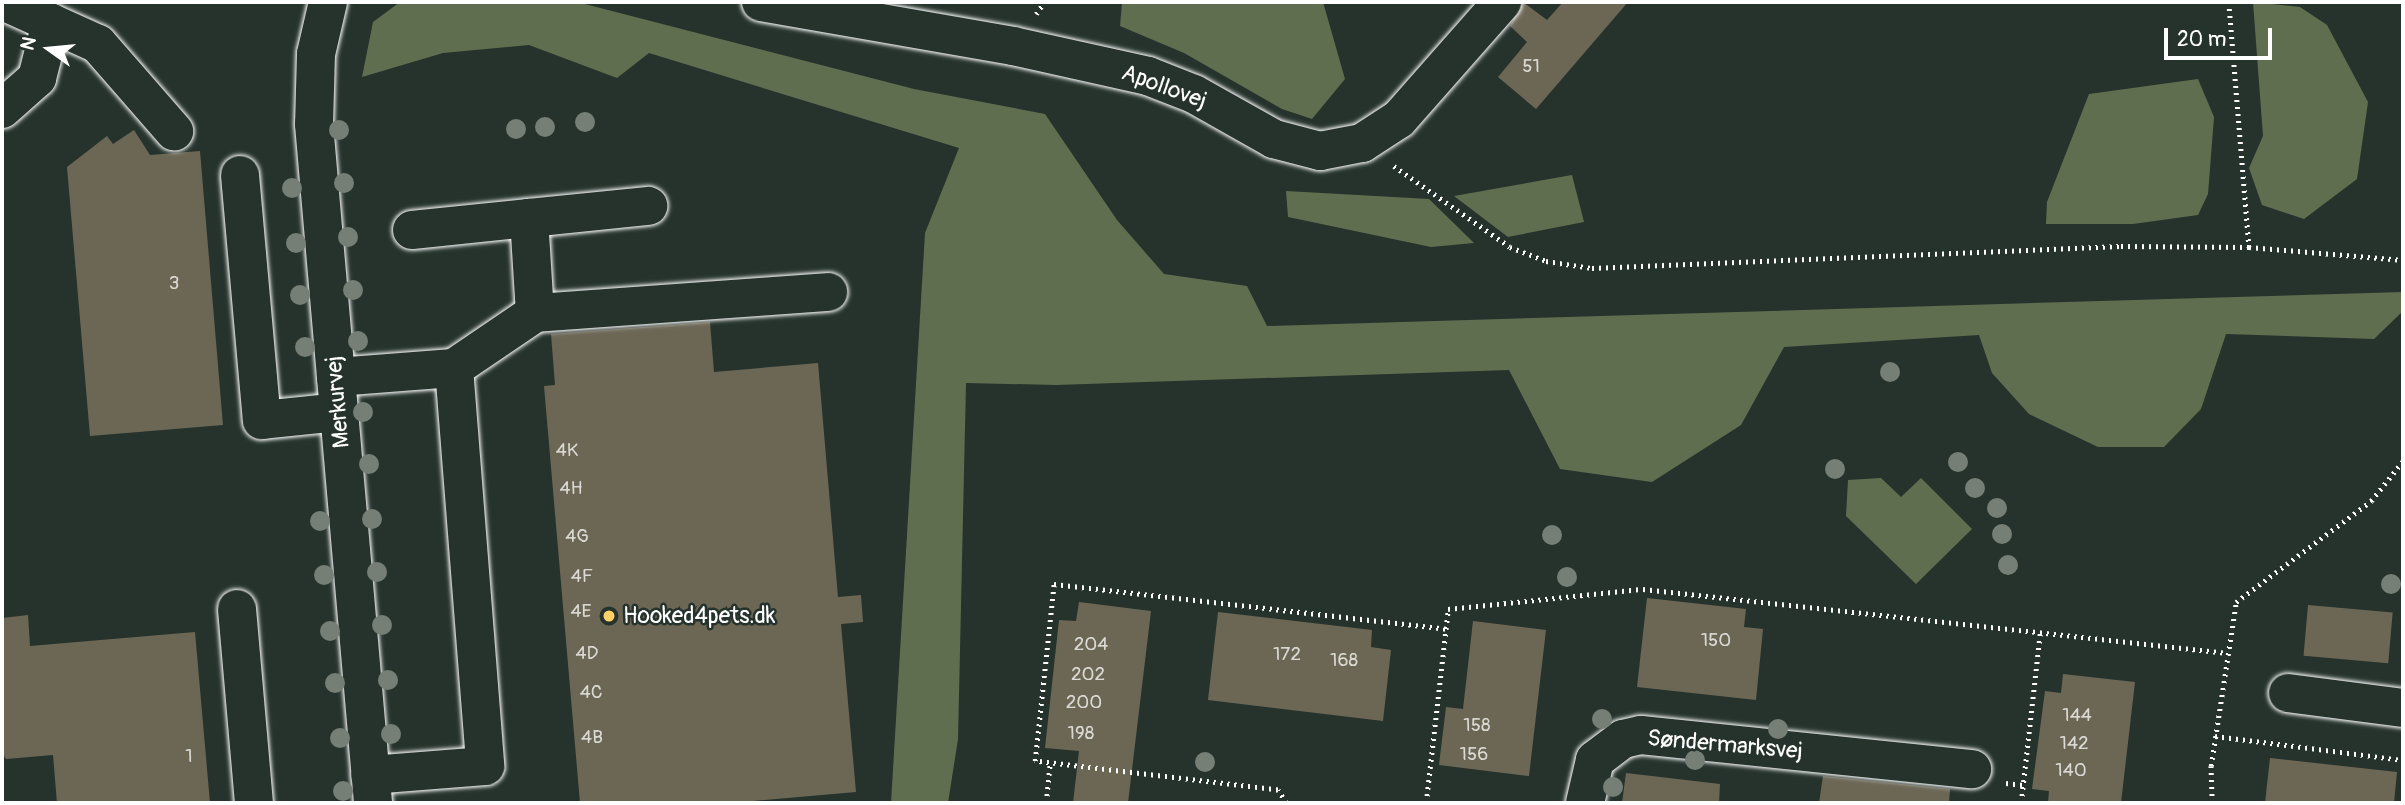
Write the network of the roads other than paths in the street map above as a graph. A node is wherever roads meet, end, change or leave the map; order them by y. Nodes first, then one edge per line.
1 (5, 2) edge
2 (328, 2) edge
3 (761, 2) edge
4 (1502, 2) edge
5 (51, 23) junction
6 (2, 109) edge
7 (174, 131) dead end
8 (240, 175) dead end
9 (648, 206) dead end
10 (529, 218) junction
11 (412, 230) dead end
12 (828, 292) dead end
13 (535, 313) junction
14 (454, 368) junction
15 (337, 395) junction
16 (237, 610) dead end
17 (2288, 693) dead end
18 (2403, 708) edge
19 (1972, 769) dead end
20 (371, 789) edge
21 (254, 803) edge
22 (1585, 803) edge

1 - 5 street
2 - 15 street, Merkurvej
3 - 4 street, Apollovej
5 - 6 street
5 - 7 street
8 - 15 street
9 - 10 street
10 - 11 street
10 - 13 street
12 - 13 street
13 - 14 street
14 - 15 street
14 - 20 street
15 - 20 street, Merkurvej
16 - 21 street
17 - 18 street
19 - 22 street, Søndermarksvej

